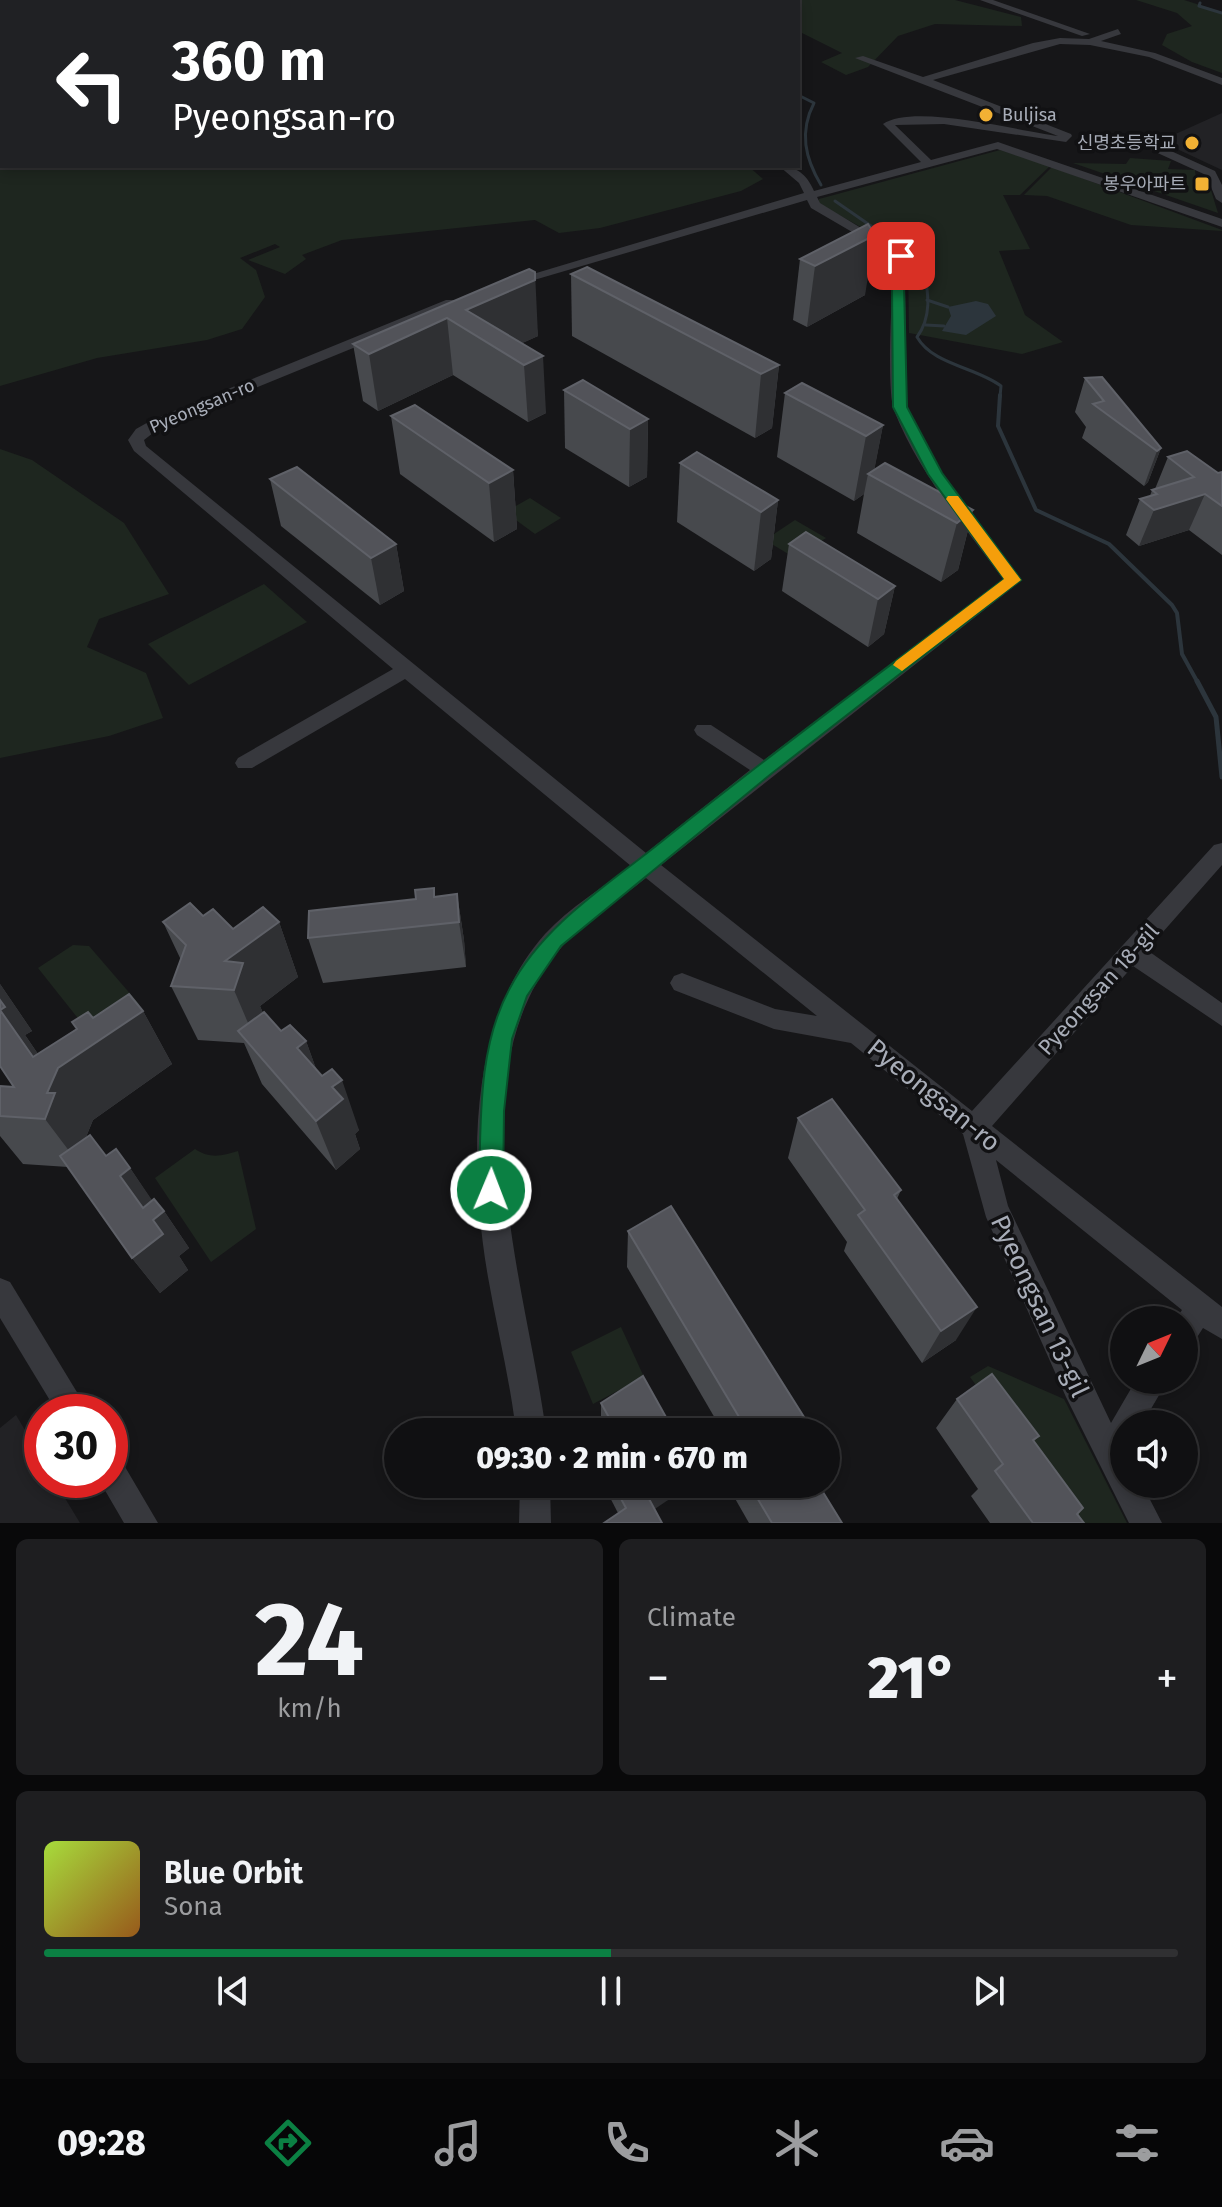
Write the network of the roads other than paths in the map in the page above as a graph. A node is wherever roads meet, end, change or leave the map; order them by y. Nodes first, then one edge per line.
1 (984, 0) edge
2 (1010, 0) edge
3 (998, 5) junction
4 (1118, 32) dead end
5 (1094, 40) junction
6 (860, 58) dead end
7 (923, 80) junction
8 (1222, 82) edge
9 (1161, 138) dead end
10 (929, 164) junction
11 (788, 168) edge
12 (811, 196) junction
13 (1222, 199) edge
14 (1222, 223) edge
15 (492, 288) edge
16 (469, 296) edge
17 (406, 670) junction
18 (704, 730) dead end
19 (245, 763) dead end
20 (764, 770) junction
21 (1222, 851) edge
22 (646, 866) junction
23 (1131, 952) junction
24 (682, 983) dead end
25 (1222, 1016) edge
26 (856, 1033) junction
27 (974, 1127) junction
28 (0, 1292) edge
29 (1211, 1316) edge
30 (63, 1394) edge
31 (529, 1418) edge
32 (1110, 1423) edge
33 (127, 1498) edge
34 (535, 1498) edge
35 (1133, 1498) edge
36 (142, 1523) edge
37 (535, 1523) edge
38 (1146, 1523) edge

1 - 3 street
2 - 3 street
3 - 5 street
4 - 5 street
5 - 7 street
5 - 8 street
6 - 7 street
7 - 10 street
9 - 13 street
10 - 12 street
10 - 14 street
11 - 12 street
12 - 15 street
12 - 20 street
16 - 17 street, Pyeongsan-ro
17 - 19 street
17 - 22 street, Pyeongsan-ro
18 - 20 street
20 - 22 street
21 - 23 street, Pyeongsan 18-gil
22 - 26 street, Pyeongsan-ro
22 - 31 street
23 - 25 street
23 - 27 street, Pyeongsan 18-gil
24 - 26 street
26 - 27 street, Pyeongsan-ro
27 - 29 street, Pyeongsan-ro
27 - 32 street, Pyeongsan 13-gil
28 - 30 street
33 - 36 street
34 - 37 street
35 - 38 street, Pyeongsan 13-gil

